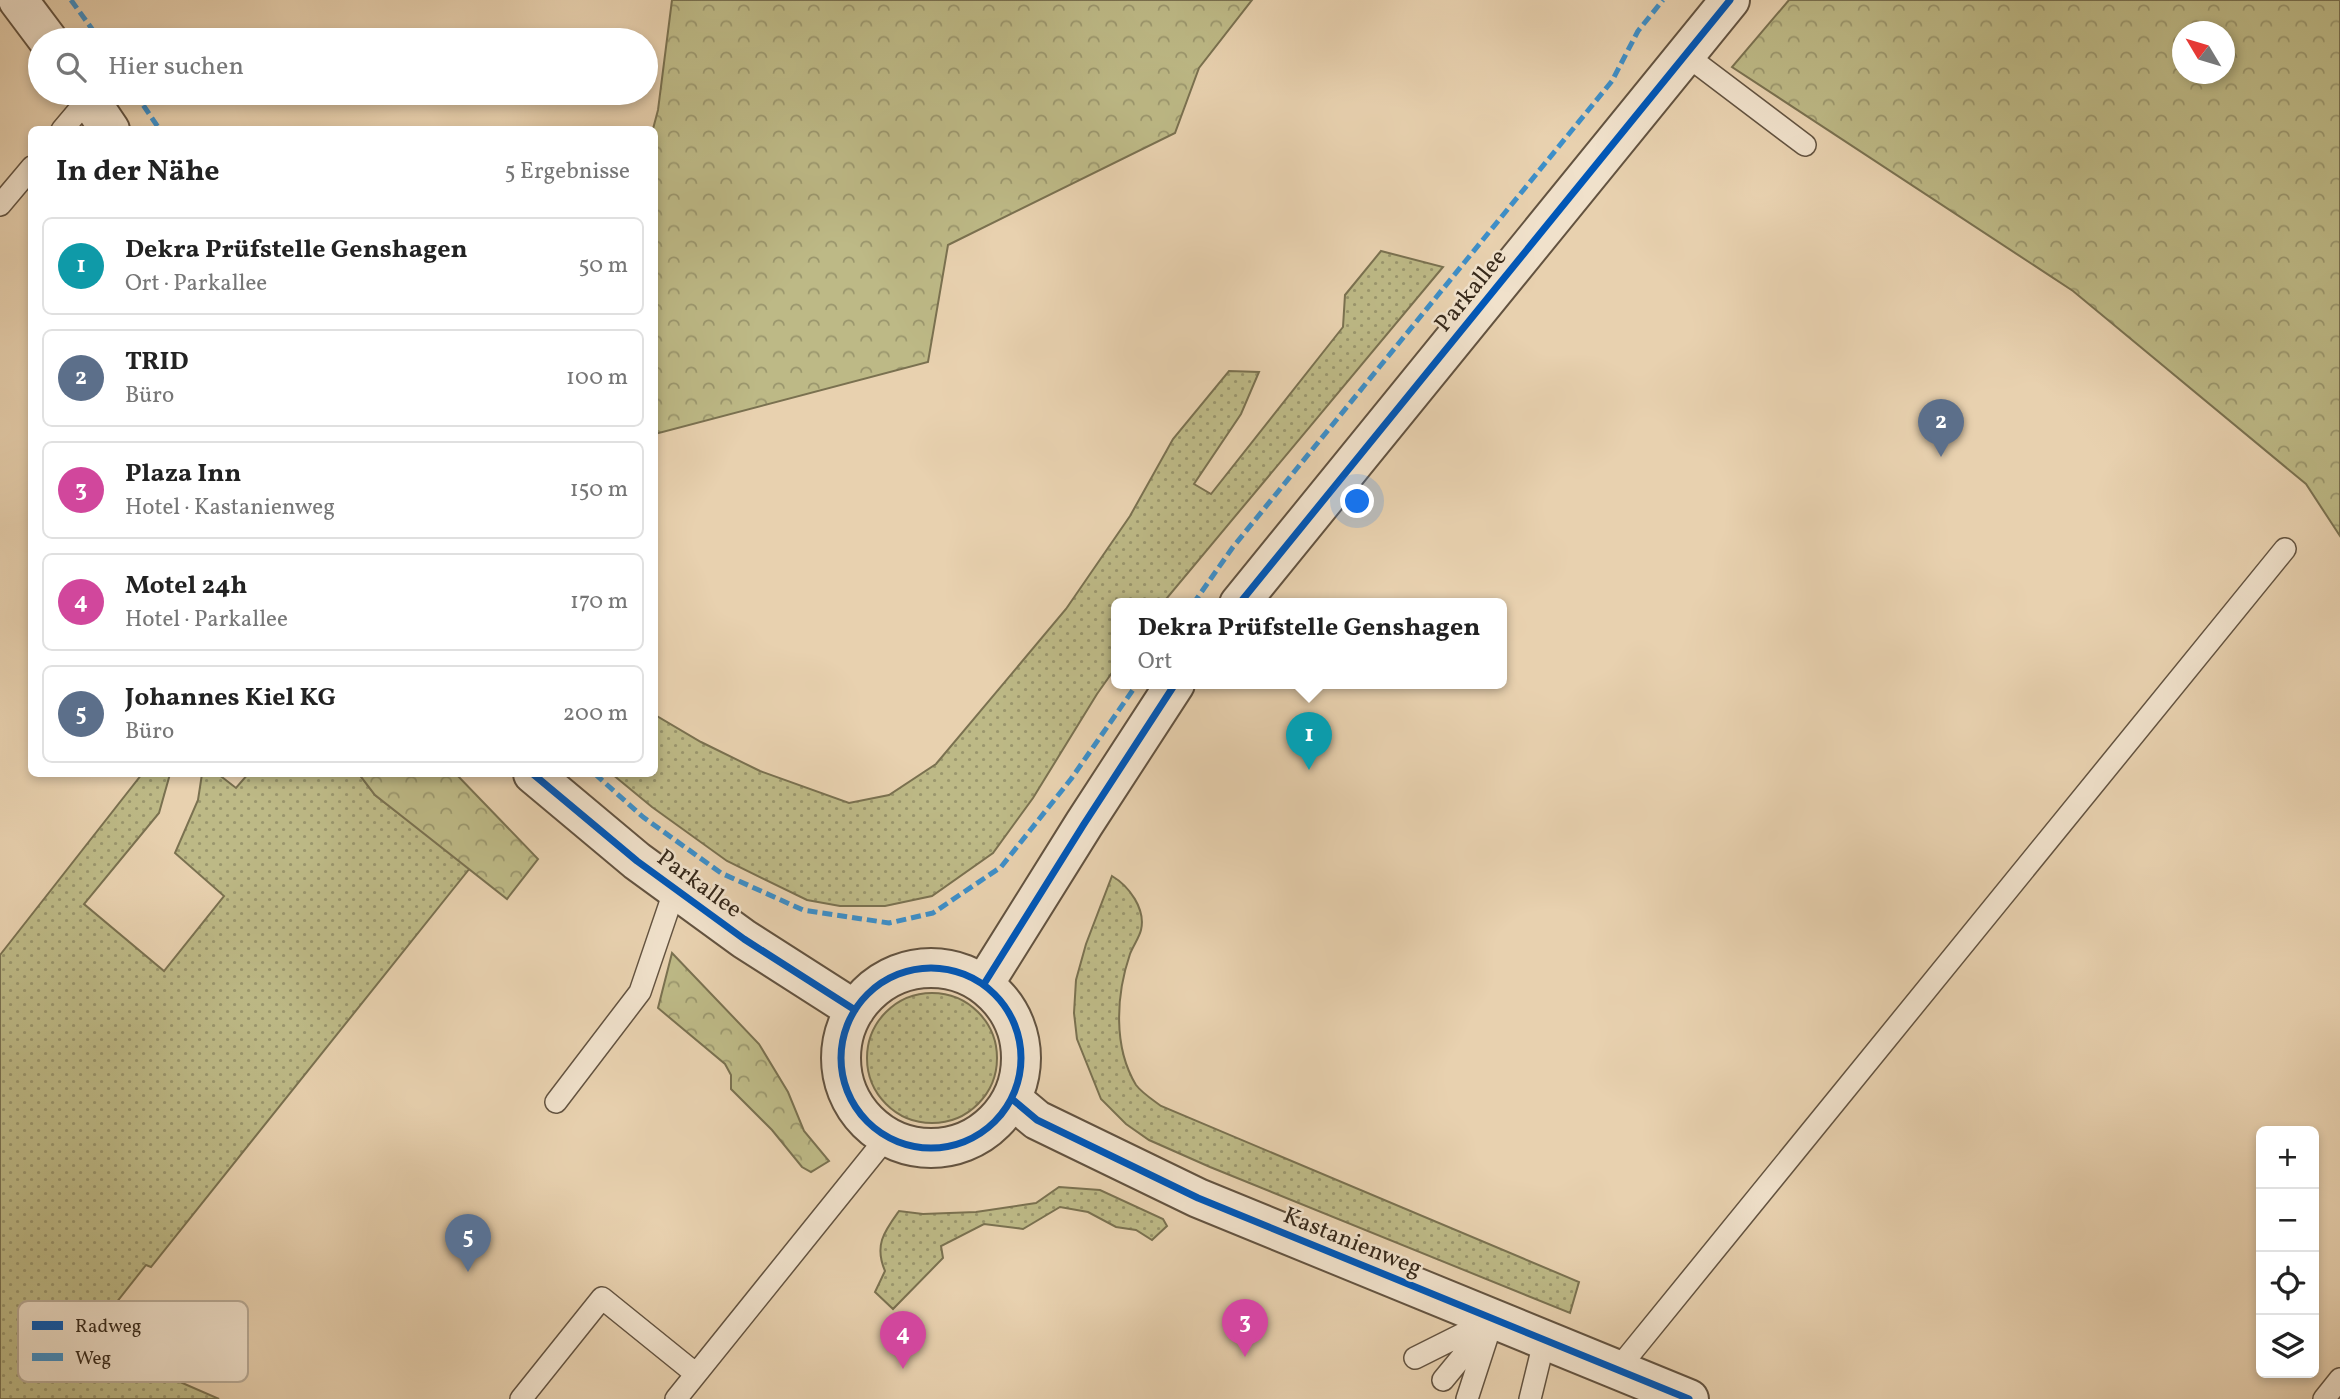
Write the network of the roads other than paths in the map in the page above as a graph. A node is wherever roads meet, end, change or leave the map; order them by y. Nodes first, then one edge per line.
1 (18, 0) edge
2 (1730, 0) edge
3 (39, 28) edge
4 (1686, 55) junction
5 (80, 105) edge
6 (94, 105) edge
7 (65, 126) edge
8 (107, 126) edge
9 (1805, 145) dead end
10 (28, 172) edge
11 (0, 205) edge
12 (2285, 550) dead end
13 (1244, 598) edge
14 (1172, 689) edge
15 (537, 777) edge
16 (675, 889) junction
17 (984, 984) junction
18 (855, 1010) junction
19 (1012, 1099) junction
20 (556, 1102) dead end
21 (887, 1137) junction
22 (1493, 1319) junction
23 (1544, 1342) junction
24 (1415, 1358) dead end
25 (1617, 1370) junction
26 (696, 1374) junction
27 (2340, 1379) edge
28 (1443, 1380) dead end
29 (520, 1399) edge
30 (676, 1399) edge
31 (1467, 1399) edge
32 (1530, 1399) edge
33 (1546, 1399) edge
34 (1689, 1399) edge
35 (2324, 1399) edge

1 - 3 street
2 - 4 street, Parkallee
4 - 9 lane
4 - 13 street, Parkallee
5 - 7 lane
6 - 8 street
10 - 11 lane
12 - 25 lane
14 - 17 street
15 - 16 street, Parkallee
16 - 18 street, Parkallee
16 - 20 lane
17 - 18 street
17 - 19 street
18 - 21 street
19 - 21 street
19 - 22 street, Kastanienweg
21 - 26 lane
22 - 23 street, Kastanienweg
22 - 24 lane
22 - 28 lane
22 - 31 lane
23 - 25 street, Kastanienweg
23 - 32 lane
23 - 33 lane
25 - 34 street, Kastanienweg
26 - 29 lane
26 - 30 lane
27 - 35 lane

